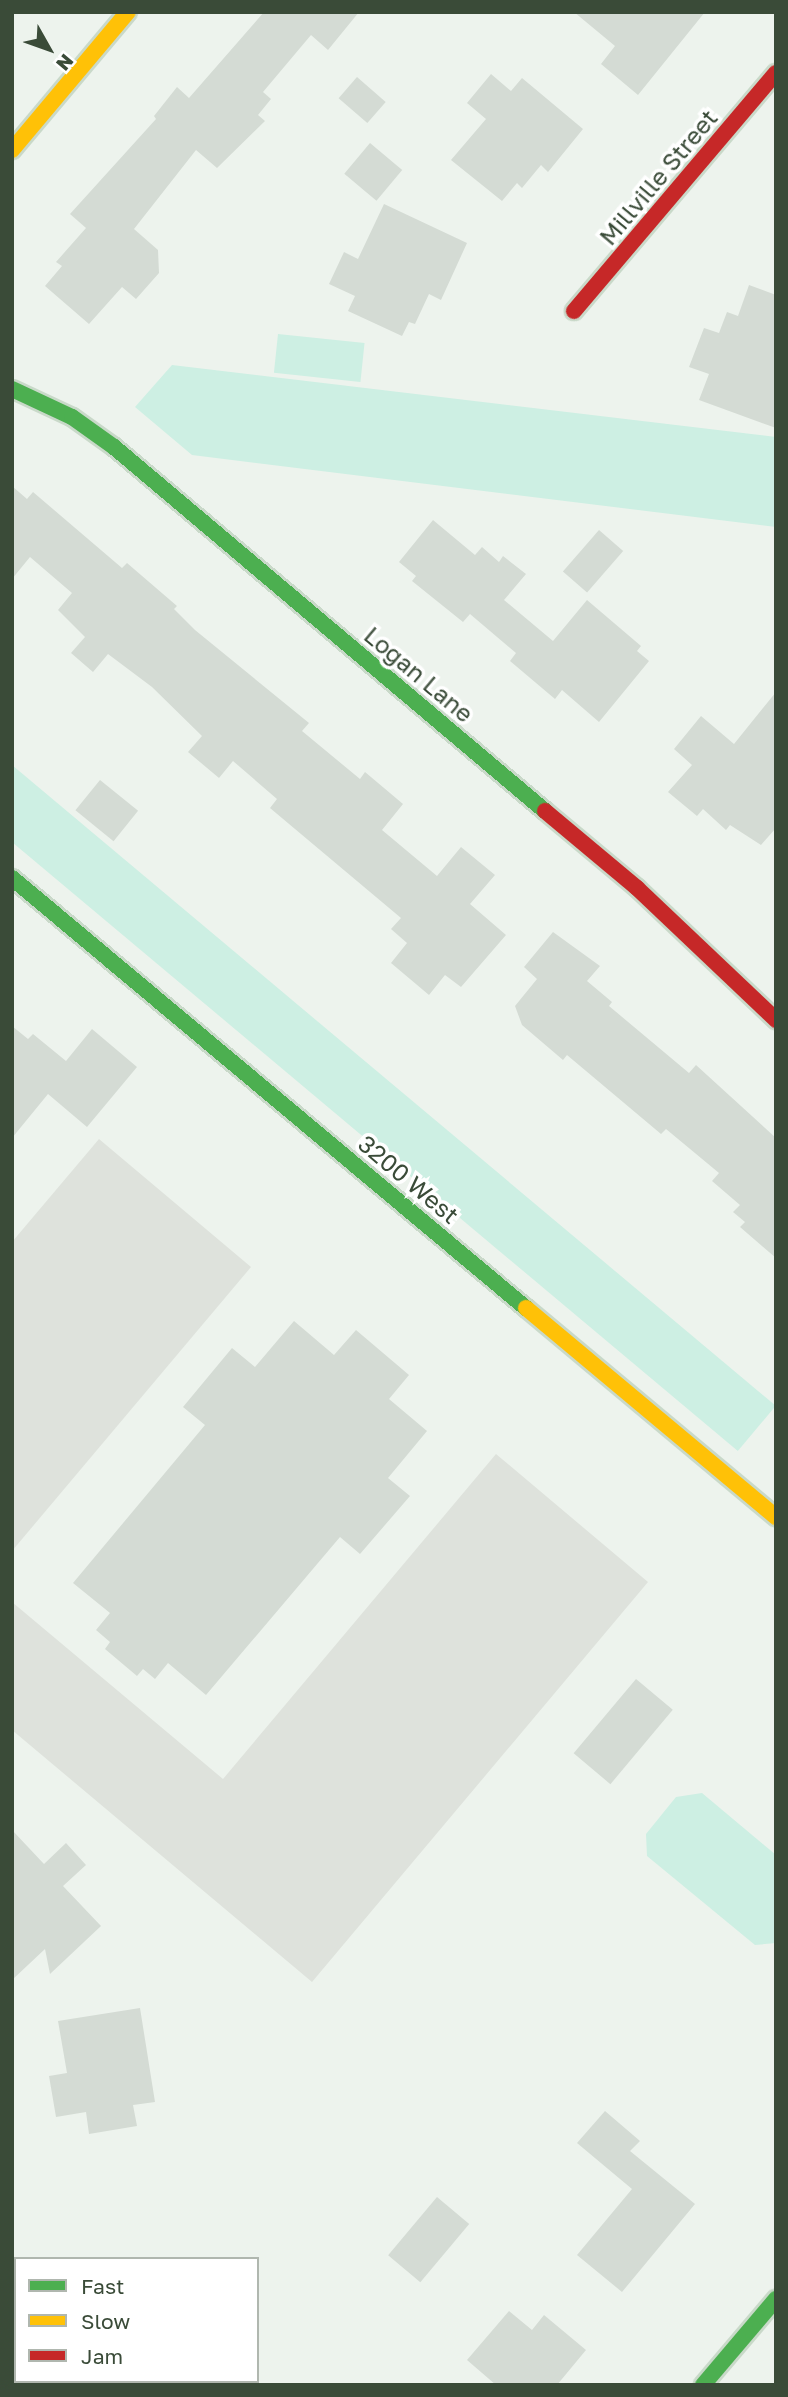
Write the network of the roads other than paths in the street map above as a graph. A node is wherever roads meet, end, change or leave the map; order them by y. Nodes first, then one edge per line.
1 (128, 12) edge
2 (776, 73) edge
3 (12, 150) edge
4 (574, 311) dead end
5 (12, 389) edge
6 (12, 878) edge
7 (776, 1020) edge
8 (776, 1517) edge
9 (776, 2299) edge
10 (703, 2385) edge

1 - 3 street
2 - 4 street, Millville Street
5 - 7 street, Logan Lane
6 - 8 street, 3200 West
9 - 10 street

